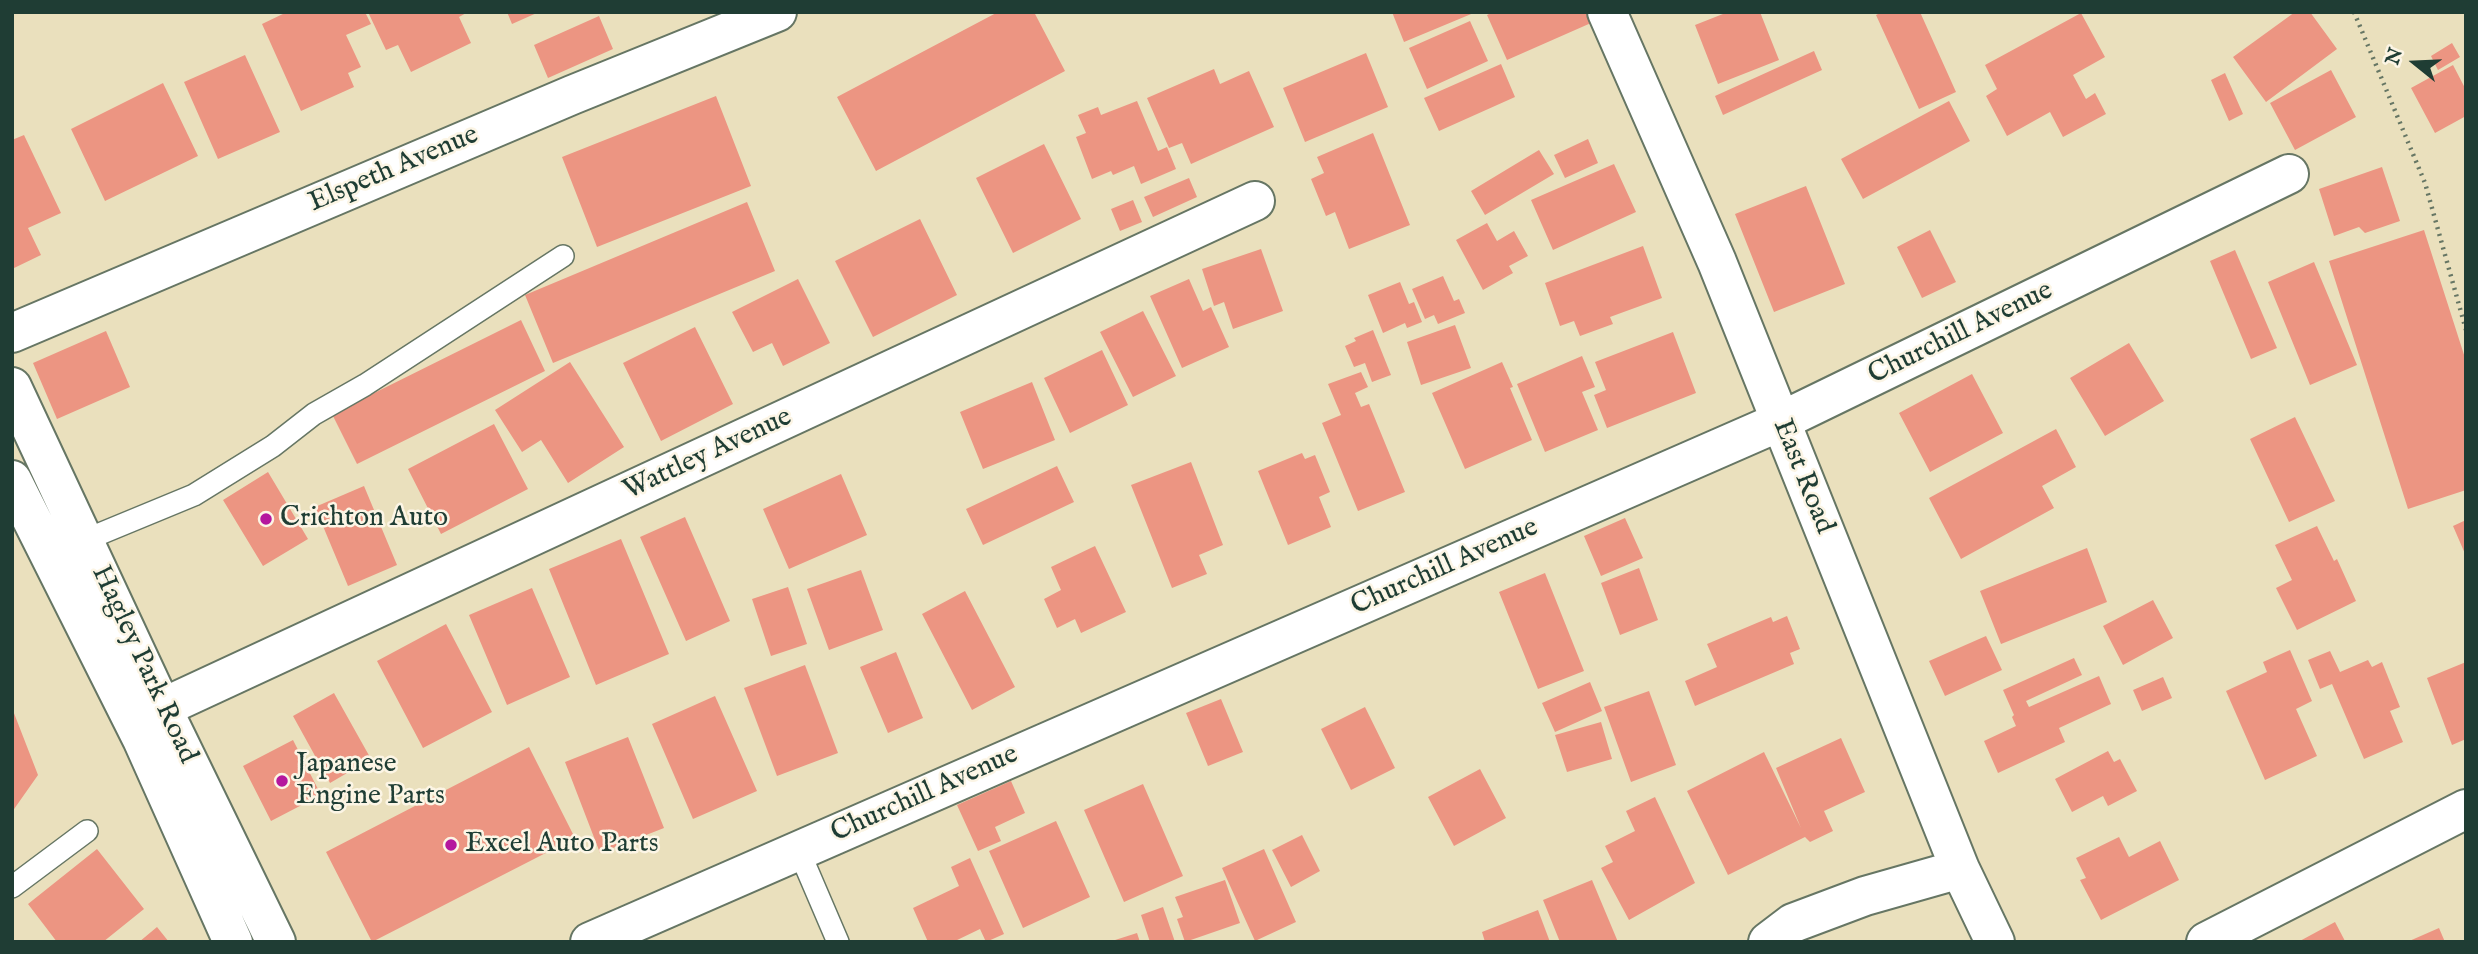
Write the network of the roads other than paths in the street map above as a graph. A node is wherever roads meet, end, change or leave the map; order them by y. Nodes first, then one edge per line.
1 (777, 12) edge
2 (1607, 12) edge
3 (2289, 174) dead end
4 (1255, 201) dead end
5 (563, 256) dead end
6 (12, 332) edge
7 (12, 387) edge
8 (1779, 422) junction
9 (12, 480) edge
10 (85, 540) junction
11 (162, 708) junction
12 (2466, 809) edge
13 (87, 831) dead end
14 (799, 850) junction
15 (1960, 869) junction
16 (12, 887) edge
17 (233, 942) edge
18 (276, 942) edge
19 (590, 942) edge
20 (838, 942) edge
21 (1768, 942) edge
22 (1995, 942) edge
23 (2206, 942) edge

1 - 6 street, Elspeth Avenue
2 - 8 street, East Road
3 - 8 street, Churchill Avenue
4 - 11 street, Wattley Avenue
5 - 10 lane
7 - 10 street, Hagley Park Road
8 - 14 street, Churchill Avenue
8 - 15 street, East Road
9 - 17 street, Hagley Park Road
10 - 11 street, Hagley Park Road
11 - 18 street, Hagley Park Road
12 - 23 street
13 - 16 lane
14 - 19 street, Churchill Avenue
14 - 20 lane
15 - 21 street
15 - 22 street, East Road

